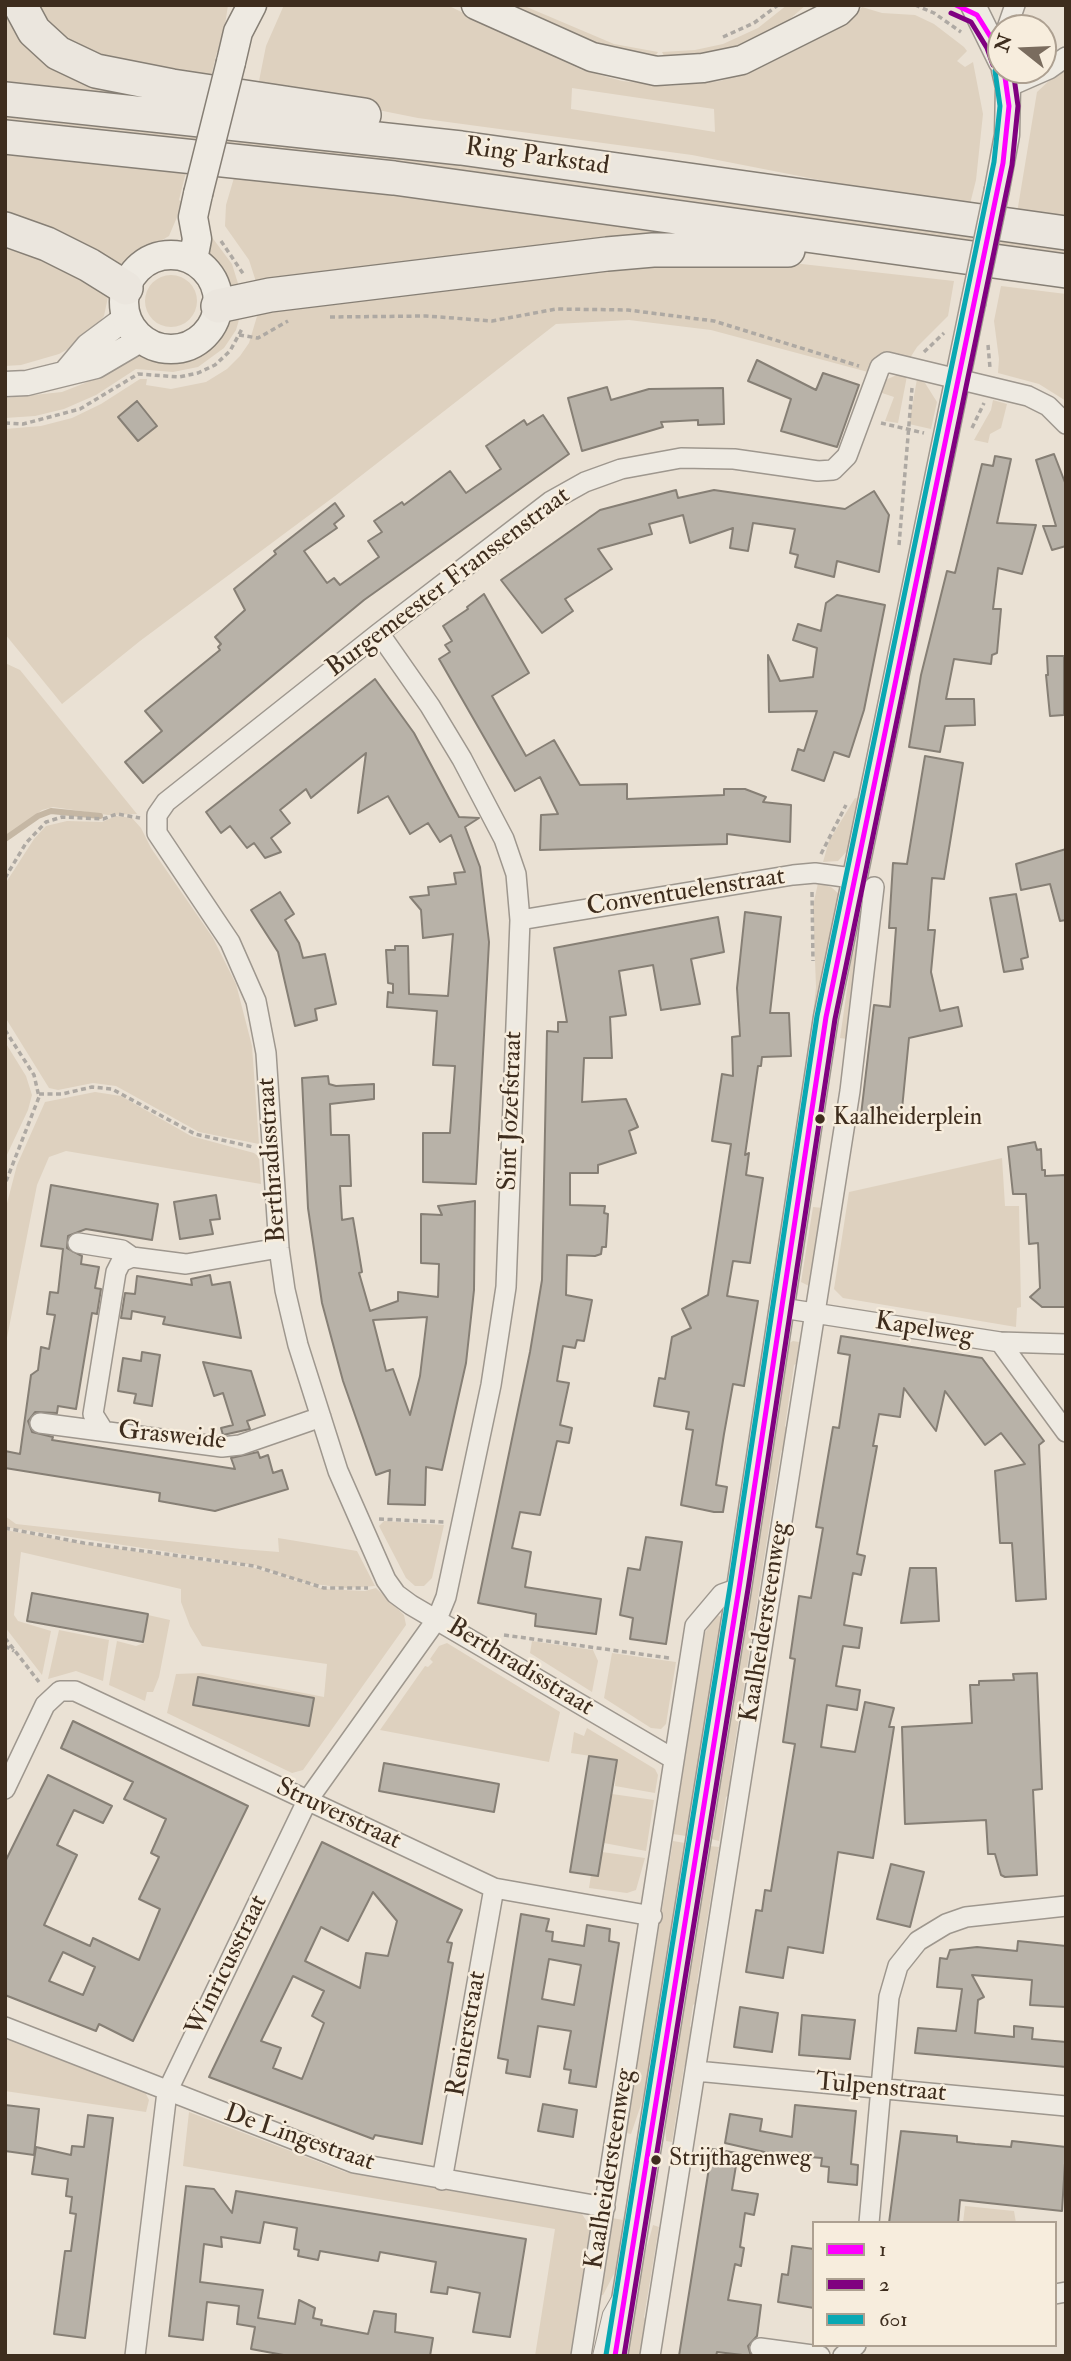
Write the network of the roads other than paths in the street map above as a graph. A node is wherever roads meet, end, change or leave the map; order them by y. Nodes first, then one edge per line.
1 (20, 5) edge
2 (252, 5) edge
3 (476, 5) edge
4 (845, 5) edge
5 (817, 14) edge
6 (967, 15) edge
7 (238, 19) edge
8 (987, 29) edge
9 (1006, 84) edge
10 (5, 99) edge
11 (5, 137) edge
12 (461, 148) junction
13 (5, 229) edge
14 (1066, 233) edge
15 (930, 252) junction
16 (181, 257) junction
17 (1066, 271) edge
18 (233, 302) junction
19 (132, 315) junction
20 (958, 379) junction
21 (5, 384) edge
22 (1066, 424) edge
23 (379, 633) junction
24 (158, 815) joint
25 (863, 882) junction
26 (520, 920) junction
27 (78, 1243) dead end
28 (279, 1248) junction
29 (132, 1256) junction
30 (782, 1308) junction
31 (814, 1313) junction
32 (1000, 1342) junction
33 (1066, 1344) edge
34 (321, 1417) junction
35 (40, 1423) dead end
36 (103, 1430) junction
37 (1066, 1432) edge
38 (739, 1588) junction
39 (437, 1619) junction
40 (672, 1758) junction
41 (5, 1789) edge
42 (307, 1801) junction
43 (494, 1888) junction
44 (1066, 1906) edge
45 (652, 1916) junction
46 (5, 2027) edge
47 (696, 2071) junction
48 (881, 2089) junction
49 (167, 2092) junction
50 (1066, 2106) edge
51 (442, 2180) junction
52 (605, 2207) junction
53 (869, 2221) edge
54 (626, 2281) junction
55 (760, 2348) dead end
56 (135, 2356) edge
57 (581, 2356) edge
58 (598, 2356) edge
59 (615, 2356) edge
60 (650, 2356) edge
61 (820, 2356) edge

1 - 12 highway
2 - 7 main road
3 - 5 main road
4 - 5 main road
6 - 8 street
7 - 16 main road, bridge
9 - 20 street, Kaalheidersteenweg, bridge
10 - 12 highway, Ring Parkstad
11 - 15 highway, Ring Parkstad
12 - 14 highway, Ring Parkstad
13 - 19 highway
15 - 17 highway, Ring Parkstad
15 - 18 highway
16 - 18 main road
16 - 19 main road
18 - 19 main road
19 - 21 street
20 - 22 street
20 - 23 street, Burgemeester Franssenstraat
20 - 25 street, Kaalheidersteenweg
23 - 24 street, Burgemeester Franssenstraat
23 - 26 street, Sint Jozefstraat
24 - 28 street, Berthradisstraat
25 - 26 street, Conventuelenstraat
25 - 30 street, Kaalheidersteenweg
25 - 31 street, Kaalheidersteenweg
26 - 39 street, Sint Jozefstraat
27 - 29 street
28 - 29 street
28 - 34 street, Berthradisstraat
29 - 36 street, Grasweide
30 - 31 street, Kapelweg
30 - 38 street, Kaalheidersteenweg
31 - 32 street, Kapelweg
31 - 47 street, Kaalheidersteenweg
32 - 33 street, Kapelweg
32 - 37 street
34 - 36 street, Grasweide
34 - 39 street, Berthradisstraat
35 - 36 street, Grasweide
38 - 40 street, Kaalheidersteenweg
38 - 54 street, Kaalheidersteenweg
39 - 40 street, Berthradisstraat
39 - 42 street, Winricusstraat
40 - 45 street, Kaalheidersteenweg
41 - 42 street, Struverstraat
42 - 43 street, Struverstraat
42 - 49 street, Winricusstraat
43 - 45 street, Struverstraat
43 - 51 street, Renierstraat
44 - 48 street
45 - 52 street, Kaalheidersteenweg
46 - 49 street, De Lingestraat
47 - 48 street, Tulpenstraat
47 - 60 street, Kaalheidersteenweg
48 - 50 street, Tulpenstraat
48 - 53 street
49 - 51 street, De Lingestraat
49 - 56 street, Winricusstraat
51 - 52 street, De Lingestraat
52 - 57 street, Kaalheidersteenweg
54 - 58 lane
54 - 59 street, Kaalheidersteenweg
55 - 61 street

